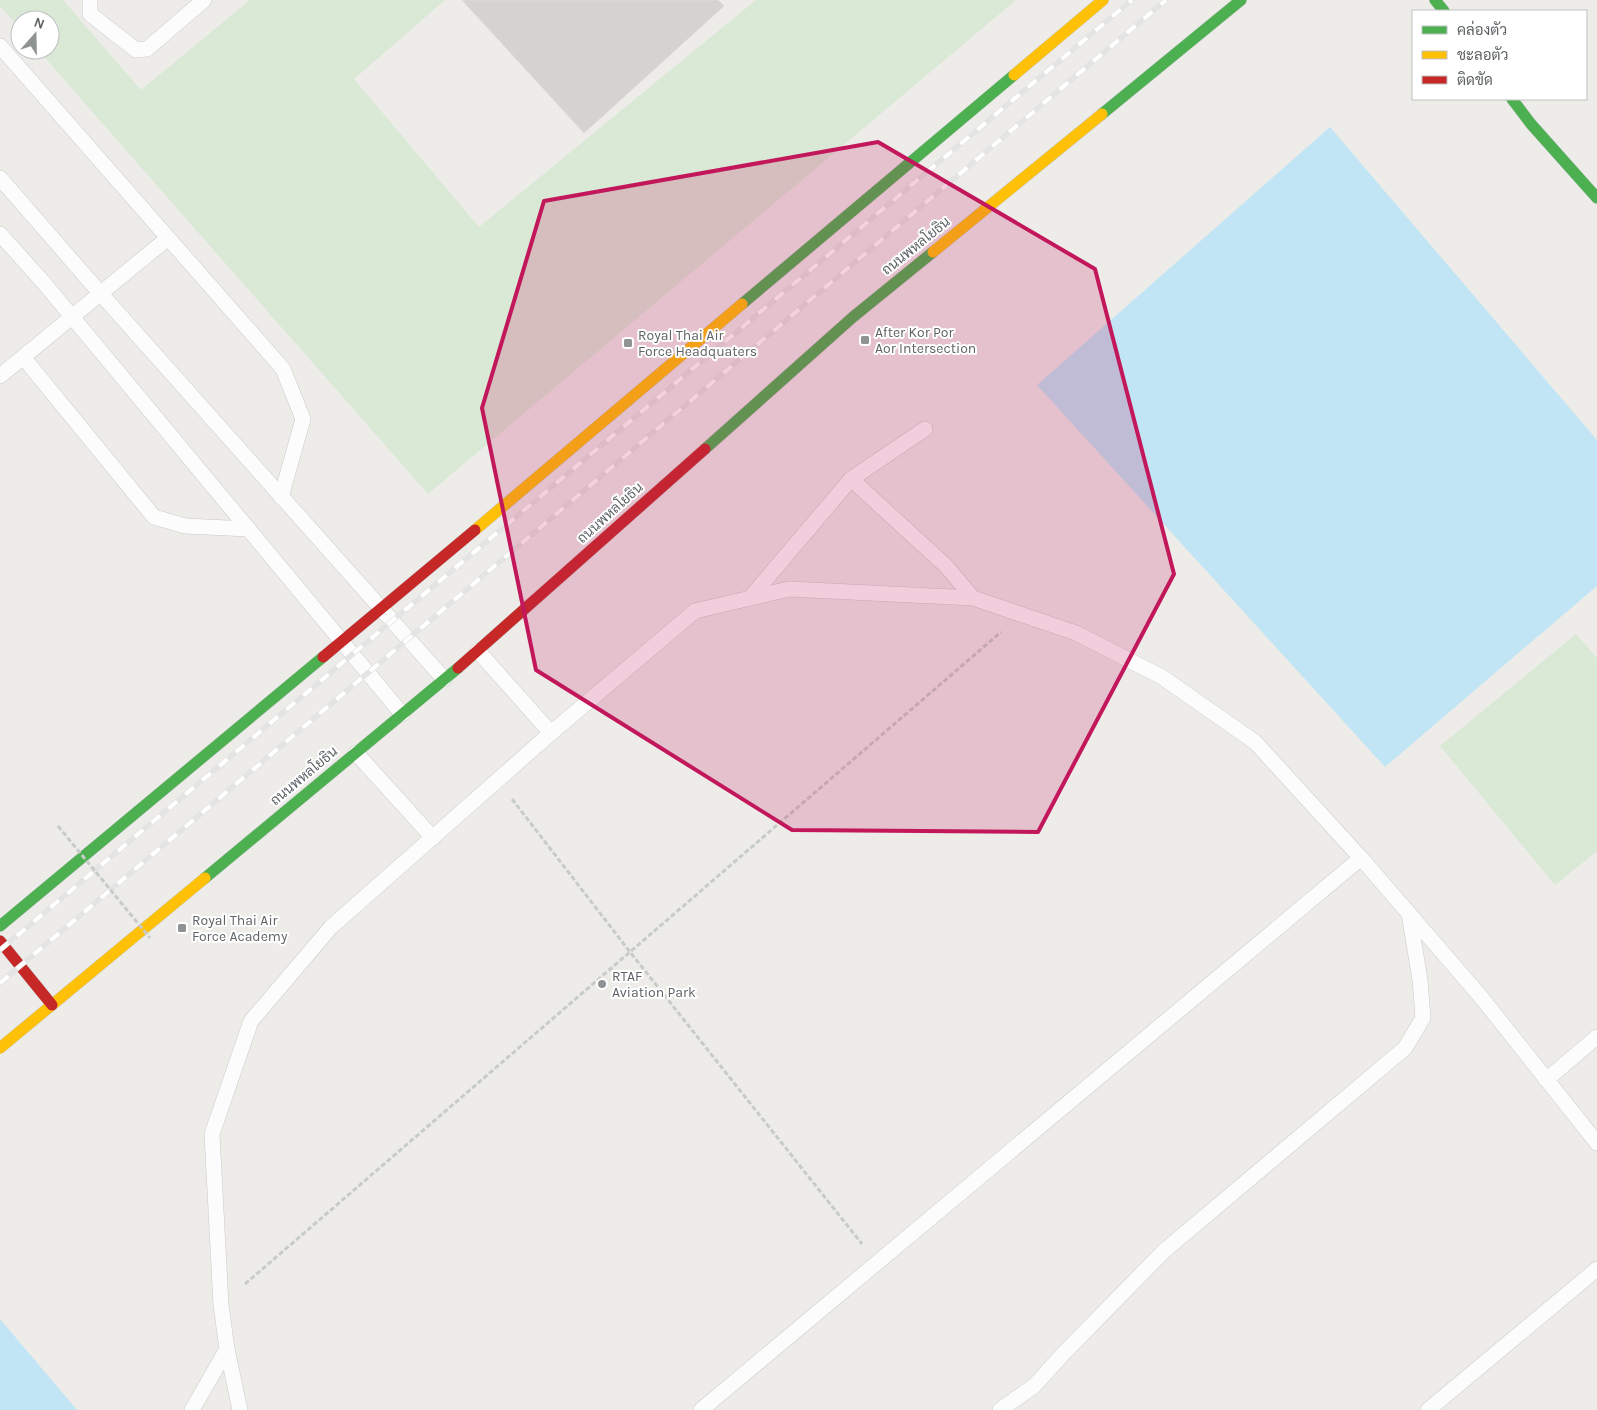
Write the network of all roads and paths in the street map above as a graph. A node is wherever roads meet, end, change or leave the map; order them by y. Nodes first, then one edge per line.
1 (90, 0) edge
2 (204, 0) edge
3 (1103, 0) edge
4 (1241, 0) edge
5 (0, 46) edge
6 (1513, 100) edge
7 (0, 178) edge
8 (1597, 198) edge
9 (0, 234) edge
10 (168, 238) junction
11 (101, 294) junction
12 (71, 317) junction
13 (23, 357) junction
14 (0, 376) edge
15 (925, 429) dead end
16 (851, 479) junction
17 (281, 496) junction
18 (248, 529) junction
19 (750, 598) junction
20 (973, 598) junction
21 (381, 609) junction
22 (1023, 614) junction
23 (342, 641) junction
24 (478, 651) junction
25 (444, 679) junction
26 (402, 714) junction
27 (551, 733) junction
28 (356, 752) junction
29 (498, 780) junction
30 (58, 826) dead end
31 (433, 838) junction
32 (1361, 858) junction
33 (1409, 913) junction
34 (0, 926) edge
35 (150, 938) dead end
36 (0, 941) edge
37 (630, 952) junction
38 (52, 1005) junction
39 (1597, 1037) edge
40 (0, 1048) edge
41 (1546, 1080) junction
42 (1597, 1143) edge
43 (877, 1263) junction
44 (1597, 1269) edge
45 (221, 1305) junction
46 (227, 1349) junction
47 (192, 1410) edge
48 (240, 1410) edge
49 (701, 1410) edge
50 (1000, 1410) edge
51 (1428, 1410) edge

1 - 2 lane
3 - 21 main road
4 - 24 main road, ถนนพหลโยธิน
5 - 10 lane
6 - 8 main road
7 - 11 lane
9 - 12 lane
10 - 11 lane
10 - 17 lane
11 - 12 lane
11 - 17 lane
12 - 13 lane
12 - 18 lane
13 - 14 lane
13 - 18 lane
15 - 16 lane
16 - 19 lane
16 - 20 lane
17 - 21 lane
18 - 23 lane
19 - 20 lane
19 - 27 lane
20 - 22 lane
21 - 23 main road
21 - 25 lane
22 - 32 lane
22 - 37 path
23 - 26 lane
23 - 34 main road
24 - 25 main road, ถนนพหลโยธิน
24 - 27 lane
25 - 26 main road, ถนนพหลโยธิน
26 - 28 main road, ถนนพหลโยธิน
27 - 29 lane
28 - 31 lane
28 - 38 main road, ถนนพหลโยธิน
29 - 31 lane
29 - 37 path
30 - 35 path, bridge
31 - 45 lane
32 - 33 lane
32 - 43 lane
33 - 41 lane
33 - 50 lane
36 - 38 main road
37 - 43 path
37 - 45 path
38 - 40 main road, ถนนพหลโยธิน
39 - 41 lane
41 - 42 lane
43 - 49 lane
44 - 51 lane
45 - 46 lane
46 - 47 lane
46 - 48 lane

